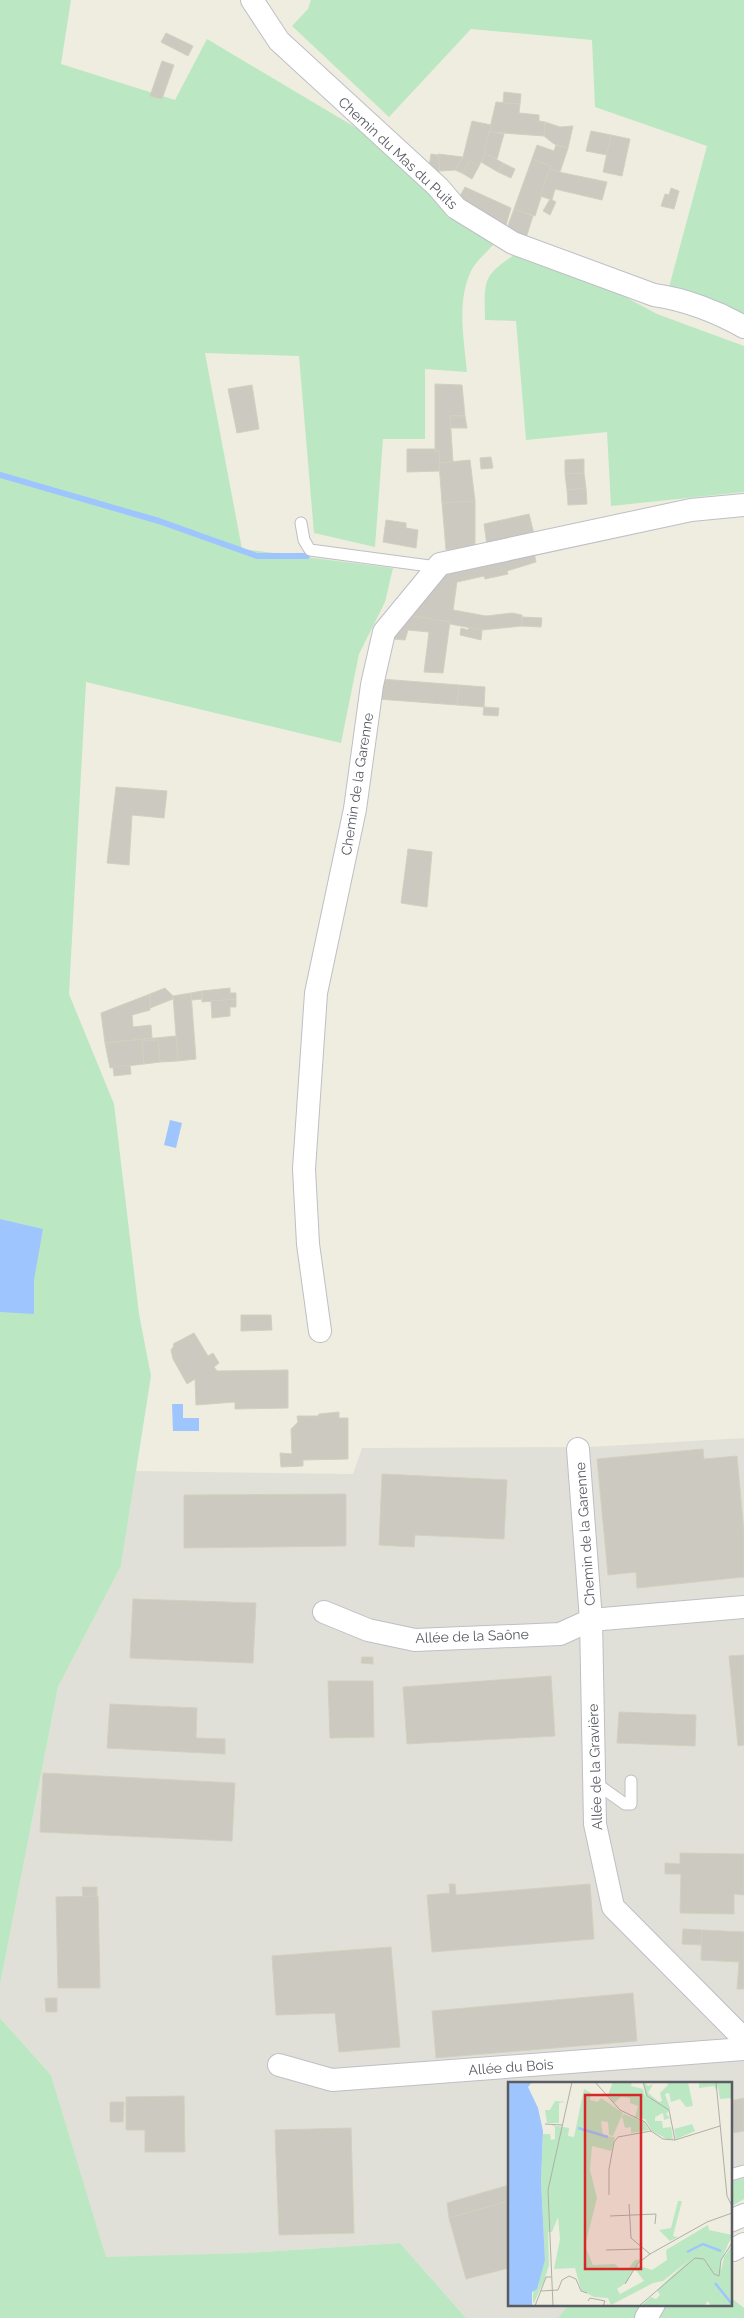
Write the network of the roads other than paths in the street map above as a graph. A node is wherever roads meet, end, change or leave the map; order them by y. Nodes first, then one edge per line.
1 (252, 0) edge
2 (744, 327) edge
3 (744, 506) edge
4 (301, 523) dead end
5 (437, 567) junction
6 (320, 1331) dead end
7 (578, 1448) dead end
8 (744, 1607) edge
9 (324, 1612) dead end
10 (591, 1620) junction
11 (631, 1781) dead end
12 (594, 1782) junction
13 (744, 2039) edge
14 (744, 2049) edge
15 (280, 2065) dead end
16 (744, 2215) edge
17 (732, 2220) edge

1 - 2 street, Chemin du Mas du Puits
3 - 5 street
4 - 5 lane
5 - 6 street, Chemin de la Garenne
7 - 10 street, Chemin de la Garenne
8 - 10 street, Allée de la Saône
9 - 10 street, Allée de la Saône
10 - 12 street, Allée de la Gravière
11 - 12 lane
12 - 13 street, Allée de la Gravière
14 - 15 street, Allée du Bois
16 - 17 street

